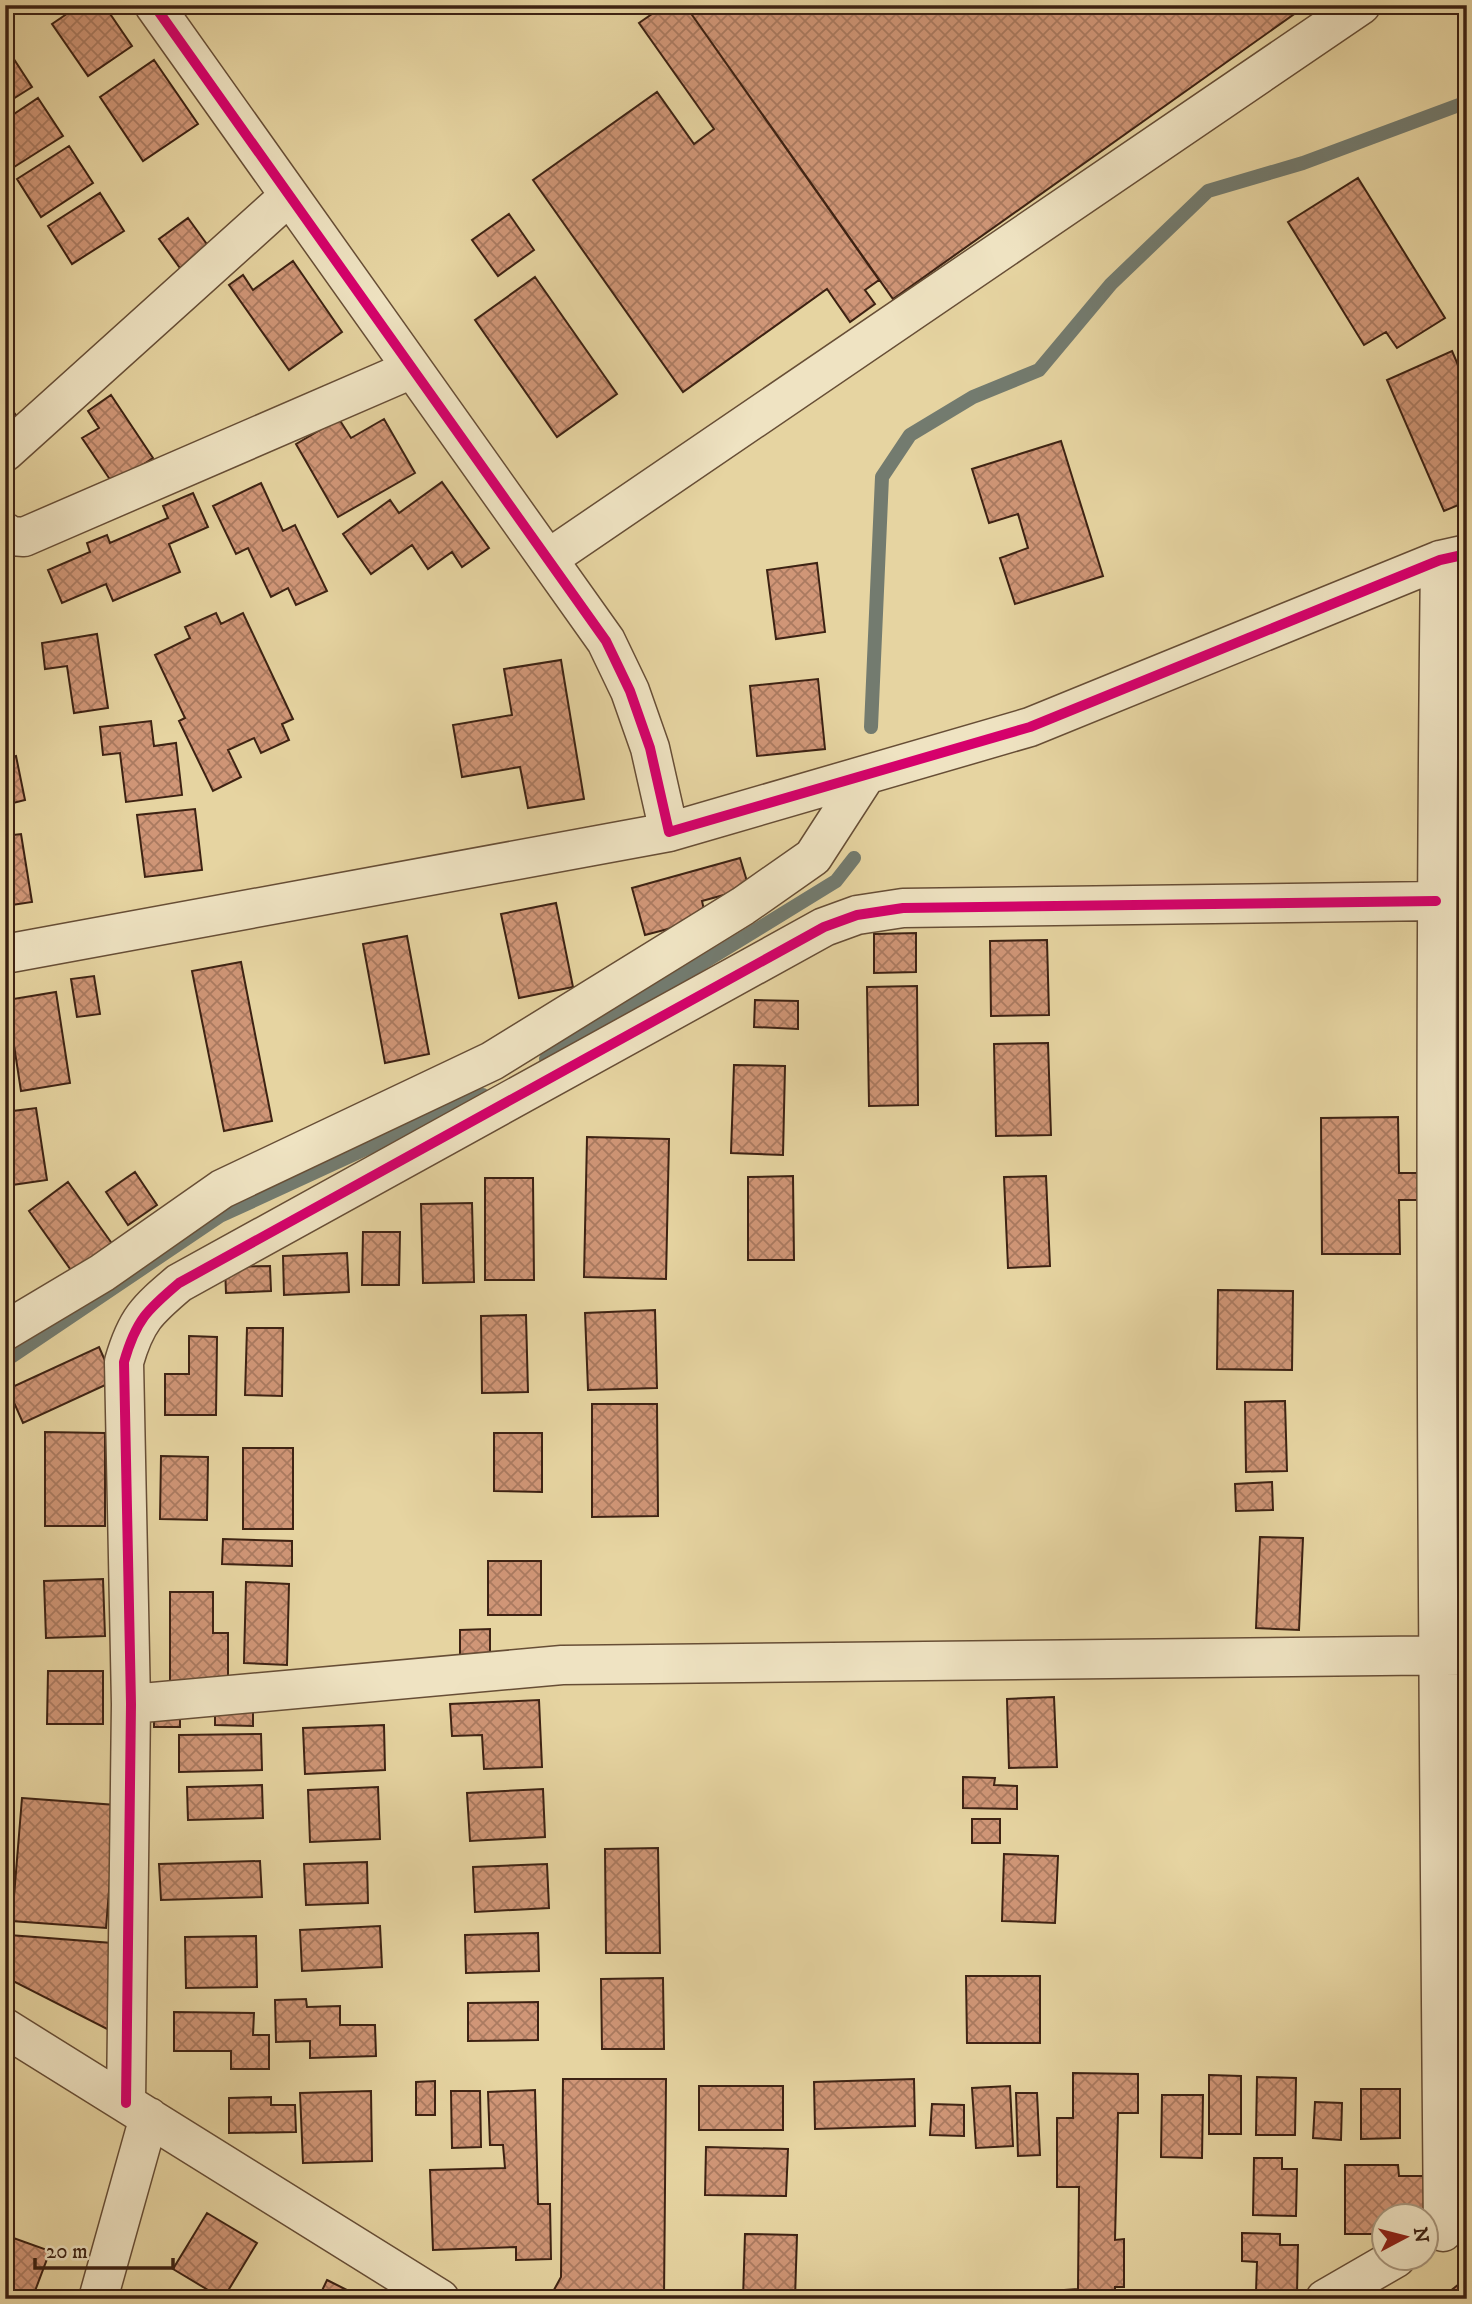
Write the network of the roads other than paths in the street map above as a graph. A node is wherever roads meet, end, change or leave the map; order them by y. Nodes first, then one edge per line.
1 (154, 5) edge
2 (1361, 5) edge
3 (289, 196) junction
4 (412, 369) junction
5 (5, 452) edge
6 (5, 532) edge
7 (1454, 557) edge
8 (548, 559) junction
9 (866, 775) junction
10 (669, 832) junction
11 (1436, 901) junction
12 (5, 954) edge
13 (5, 1331) edge
14 (1452, 1656) edge
15 (131, 1704) junction
16 (5, 2028) edge
17 (138, 2110) junction
18 (1446, 2232) edge
19 (1373, 2272) edge
20 (98, 2299) edge
21 (439, 2299) edge
22 (1325, 2299) edge

1 - 3 street
2 - 8 street
3 - 4 street
3 - 5 street
4 - 6 street
4 - 8 street
7 - 9 street
7 - 11 street
8 - 10 street
9 - 10 street
9 - 13 street
10 - 12 street
11 - 14 street
11 - 15 street
14 - 15 street
14 - 18 street
15 - 17 street
16 - 17 street
17 - 20 street
17 - 21 street
19 - 22 street

